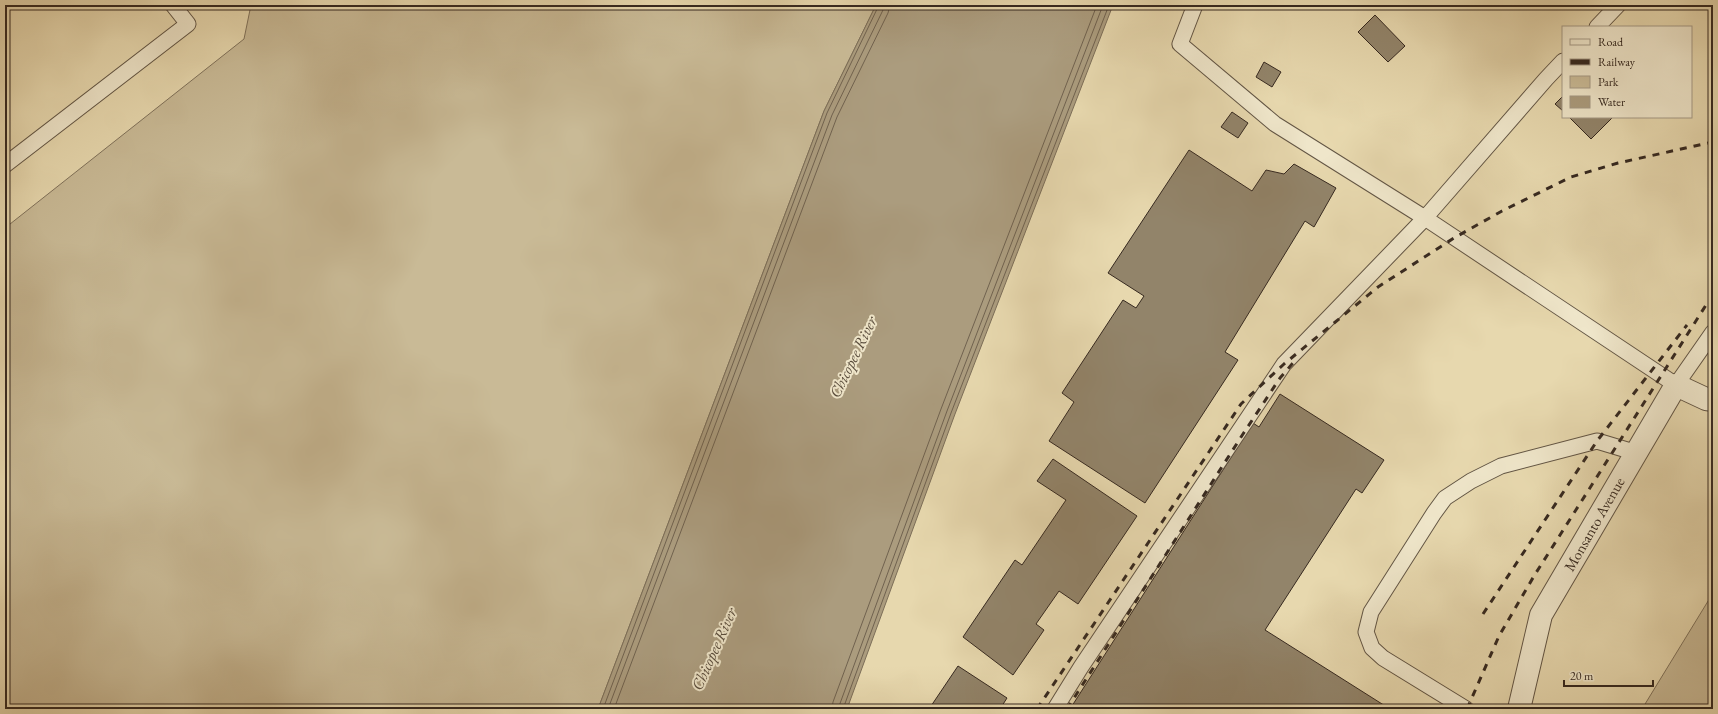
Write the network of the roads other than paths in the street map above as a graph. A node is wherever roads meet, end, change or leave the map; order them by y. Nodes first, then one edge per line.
1 (173, 5) edge
2 (1195, 5) edge
3 (1618, 5) edge
4 (1597, 26) edge
5 (1562, 62) edge
6 (5, 165) edge
7 (1425, 218) junction
8 (1713, 332) edge
9 (1676, 385) junction
10 (1713, 400) edge
11 (1636, 453) junction
12 (1055, 709) edge
13 (1466, 709) edge
14 (1520, 709) edge

1 - 6 lane
2 - 7 lane
3 - 4 lane
5 - 7 lane
7 - 9 lane
7 - 12 lane
8 - 9 lane
9 - 10 street
9 - 11 street, Monsanto Avenue
11 - 13 lane
11 - 14 street, Monsanto Avenue

